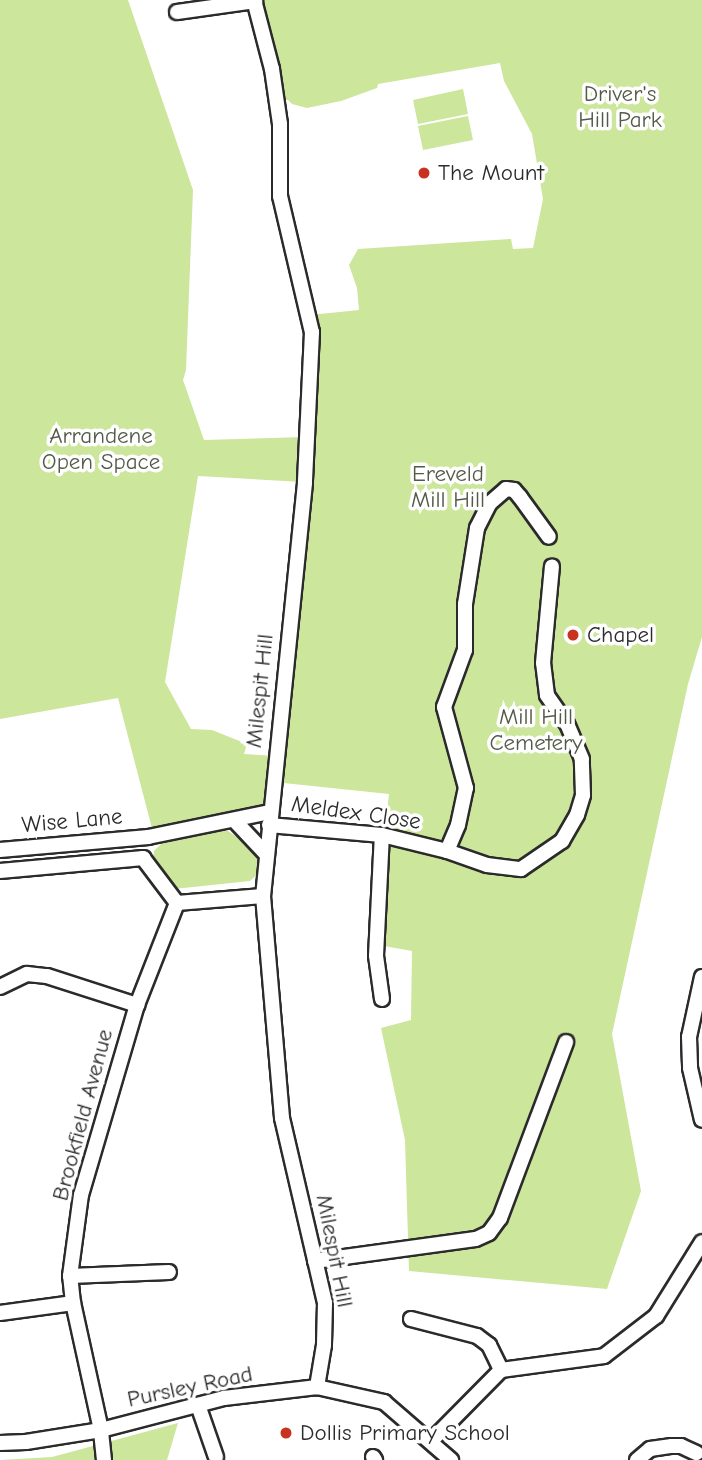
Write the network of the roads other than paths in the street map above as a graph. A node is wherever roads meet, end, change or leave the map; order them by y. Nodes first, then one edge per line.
1 (255, 0) edge
2 (177, 12) dead end
3 (549, 537) dead end
4 (552, 566) dead end
5 (270, 818) junction
6 (234, 820) junction
7 (382, 835) junction
8 (148, 837) junction
9 (441, 849) junction
10 (0, 850) edge
11 (267, 855) junction
12 (143, 858) junction
13 (0, 871) edge
14 (263, 896) junction
15 (177, 903) junction
16 (702, 977) edge
17 (0, 987) edge
18 (382, 999) dead end
19 (137, 1005) junction
20 (566, 1042) dead end
21 (701, 1114) edge
22 (702, 1242) edge
23 (315, 1261) junction
24 (169, 1272) dead end
25 (70, 1276) junction
26 (72, 1303) junction
27 (0, 1313) edge
28 (411, 1318) dead end
29 (501, 1370) junction
30 (317, 1387) junction
31 (198, 1405) junction
32 (101, 1430) junction
33 (430, 1441) junction
34 (0, 1443) edge
35 (695, 1455) edge
36 (216, 1457) dead end
37 (446, 1458) edge
38 (104, 1460) edge
39 (637, 1460) edge

1 - 2 street
1 - 5 street, Milespit Hill
3 - 9 street
4 - 9 street, Meldex Close
5 - 6 street, Wise Lane
5 - 7 street, Meldex Close
5 - 11 street, Milespit Hill
6 - 8 street, Wise Lane
6 - 11 street
7 - 9 street, Meldex Close
7 - 18 street
8 - 10 street, Wise Lane
8 - 12 street, Wise Lane
11 - 14 street, Milespit Hill
12 - 13 street, Wise Lane
12 - 15 street, Wise Lane
14 - 15 street
14 - 23 street, Milespit Hill
15 - 19 street, Brookfield Avenue
16 - 21 street
17 - 19 street
19 - 25 street, Brookfield Avenue
20 - 23 street
22 - 29 street
23 - 30 street, Milespit Hill
24 - 25 street
25 - 26 street, Brookfield Avenue
26 - 27 street
26 - 32 street, Brookfield Avenue
28 - 29 street
29 - 33 street
30 - 31 street, Pursley Road
30 - 33 street, Pursley Road
31 - 32 street, Pursley Road
31 - 36 street
32 - 34 street, Pursley Road
32 - 38 street, Brookfield Avenue
33 - 37 street, Pursley Road
35 - 39 street

